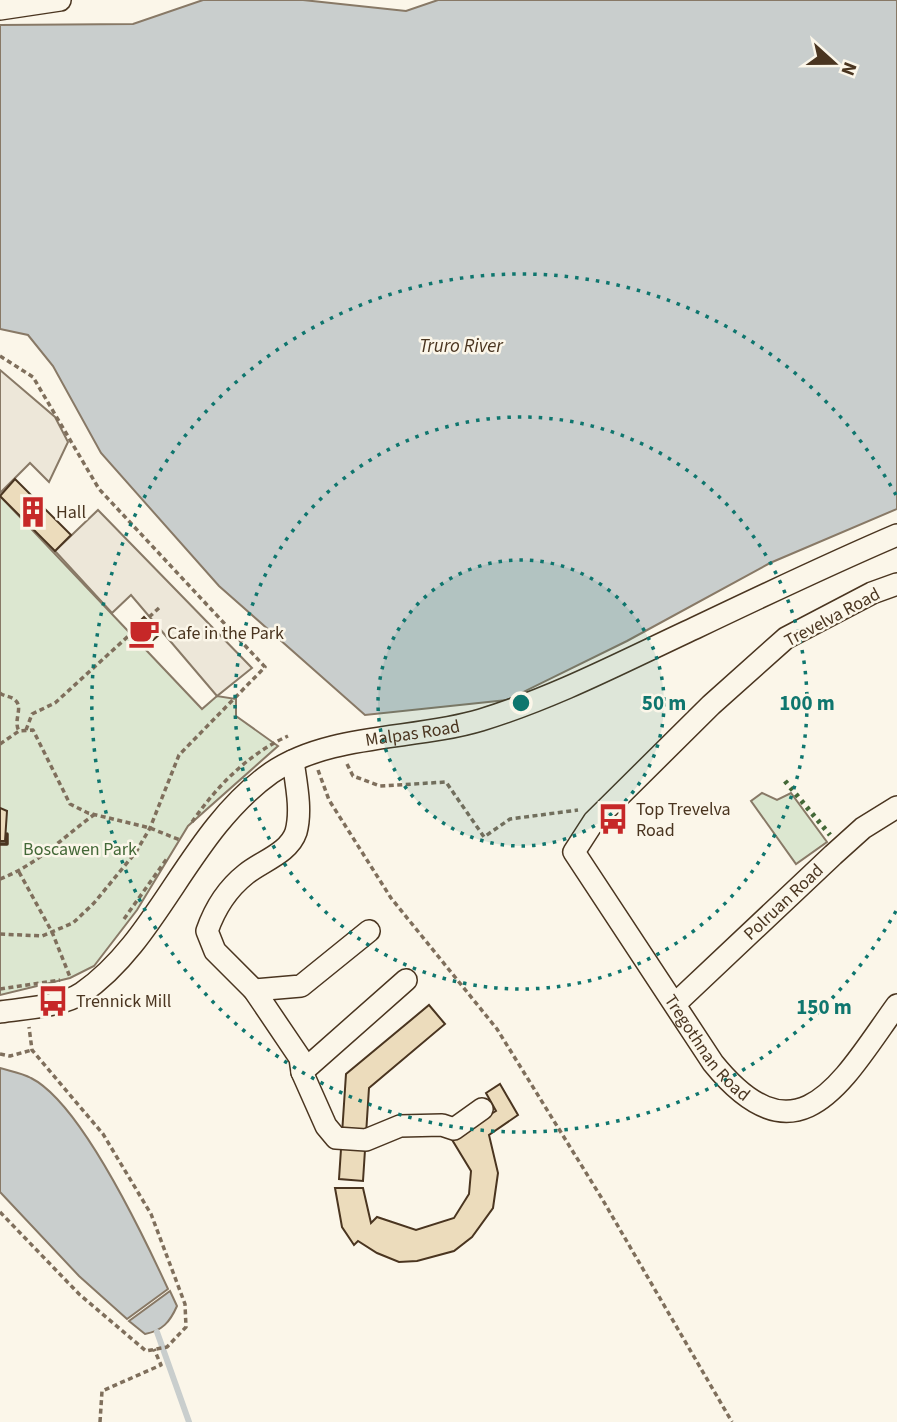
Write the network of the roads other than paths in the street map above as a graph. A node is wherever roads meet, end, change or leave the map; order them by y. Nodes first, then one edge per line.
1 (60, 0) edge
2 (0, 9) edge
3 (897, 535) edge
4 (897, 584) edge
5 (303, 758) junction
6 (897, 807) edge
7 (590, 824) joint
8 (369, 930) dead end
9 (406, 980) dead end
10 (254, 990) junction
11 (675, 1004) junction
12 (897, 1005) edge
13 (0, 1012) edge
14 (302, 1072) junction
15 (482, 1109) dead end

1 - 2 street
3 - 5 street, Malpas Road
4 - 7 street, Trevelva Road
5 - 10 street
5 - 13 street, Malpas Road
6 - 11 street, Polruan Road
7 - 11 street, Tregothnan Road
8 - 10 street
9 - 14 street
10 - 14 street
11 - 12 street, Tregothnan Road
14 - 15 street

